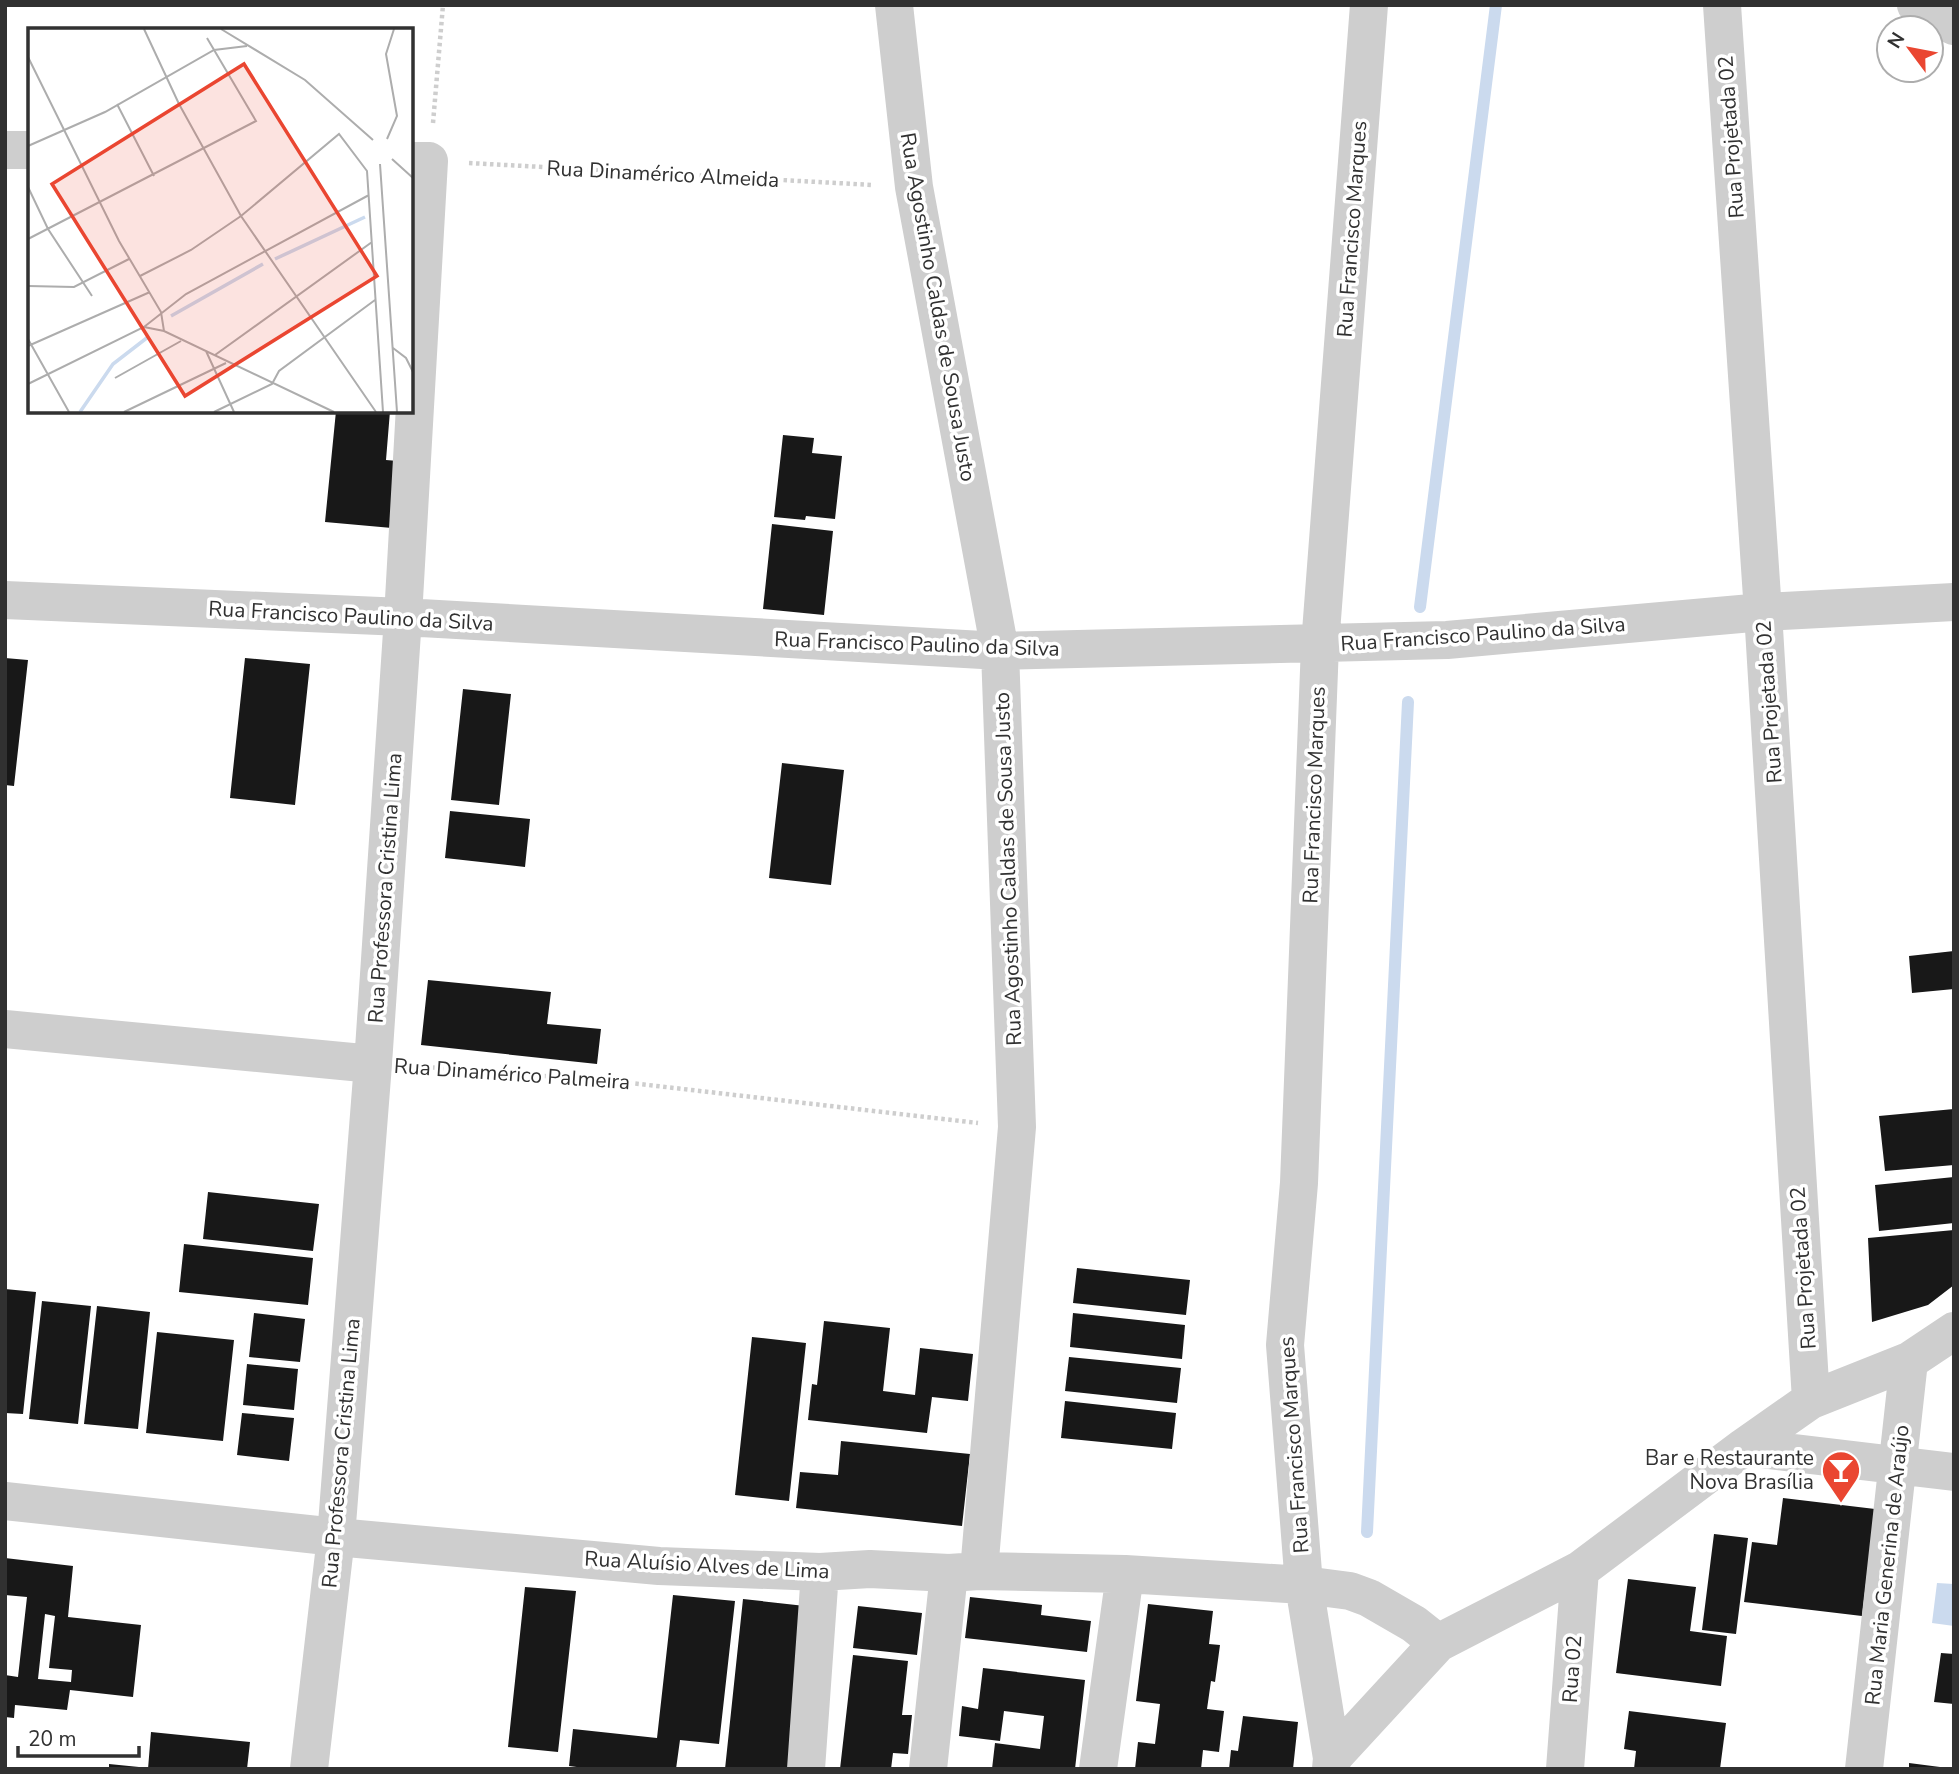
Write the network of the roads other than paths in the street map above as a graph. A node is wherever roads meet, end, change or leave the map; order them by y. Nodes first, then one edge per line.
1 (894, 5) edge
2 (1369, 5) edge
3 (1722, 5) edge
4 (1916, 5) edge
5 (1954, 26) edge
6 (5, 150) edge
7 (28, 150) edge
8 (420, 161) edge
9 (413, 349) edge
10 (411, 413) edge
11 (5, 600) edge
12 (1954, 602) edge
13 (1763, 612) junction
14 (403, 617) junction
15 (1320, 645) junction
16 (1000, 651) junction
17 (5, 1029) edge
18 (373, 1063) junction
19 (1954, 1331) edge
20 (1909, 1361) junction
21 (1811, 1400) junction
22 (1744, 1447) junction
23 (1898, 1465) junction
24 (1954, 1472) edge
25 (5, 1502) edge
26 (336, 1537) junction
27 (1580, 1570) junction
28 (820, 1572) junction
29 (964, 1572) junction
30 (1125, 1574) junction
31 (1304, 1585) junction
32 (1438, 1643) junction
33 (1331, 1763) edge
34 (309, 1769) edge
35 (806, 1769) edge
36 (928, 1769) edge
37 (1098, 1769) edge
38 (1564, 1769) edge
39 (1864, 1769) edge

1 - 16 street, Rua Agostinho Caldas de Sousa Justo
2 - 15 street, Rua Francisco Marques
3 - 13 street, Rua Projetada 02
4 - 5 street
6 - 7 street
8 - 9 street, Rua Professora Cristina Lima
10 - 14 street, Rua Professora Cristina Lima
11 - 14 street, Rua Francisco Paulino da Silva
12 - 13 street, Rua Francisco Paulino da Silva
13 - 15 street, Rua Francisco Paulino da Silva
13 - 21 street, Rua Projetada 02
14 - 16 street, Rua Francisco Paulino da Silva
14 - 18 street, Rua Professora Cristina Lima
15 - 16 street, Rua Francisco Paulino da Silva
15 - 31 street, Rua Francisco Marques
16 - 29 street, Rua Agostinho Caldas de Sousa Justo
17 - 18 street, Rua Dinamérico Palmeira
18 - 26 street, Rua Professora Cristina Lima
19 - 20 street
20 - 21 street
20 - 23 street, Rua Maria Generina de Araújo
21 - 22 street
22 - 23 street
22 - 27 street
23 - 24 street
23 - 39 street, Rua Maria Generina de Araújo
25 - 26 street, Rua Aluísio Alves de Lima
26 - 28 street, Rua Aluísio Alves de Lima
26 - 34 street, Rua Professora Cristina Lima
27 - 32 street
27 - 38 street, Rua 02
28 - 29 street, Rua Aluísio Alves de Lima
28 - 35 street
29 - 30 street, Rua Aluísio Alves de Lima
29 - 36 street, Rua Agostinho Caldas de Sousa Justo
30 - 31 street, Rua Aluísio Alves de Lima
30 - 37 street
31 - 32 street, Rua Aluísio Alves de Lima
31 - 33 street, Rua Francisco Marques
32 - 33 street

